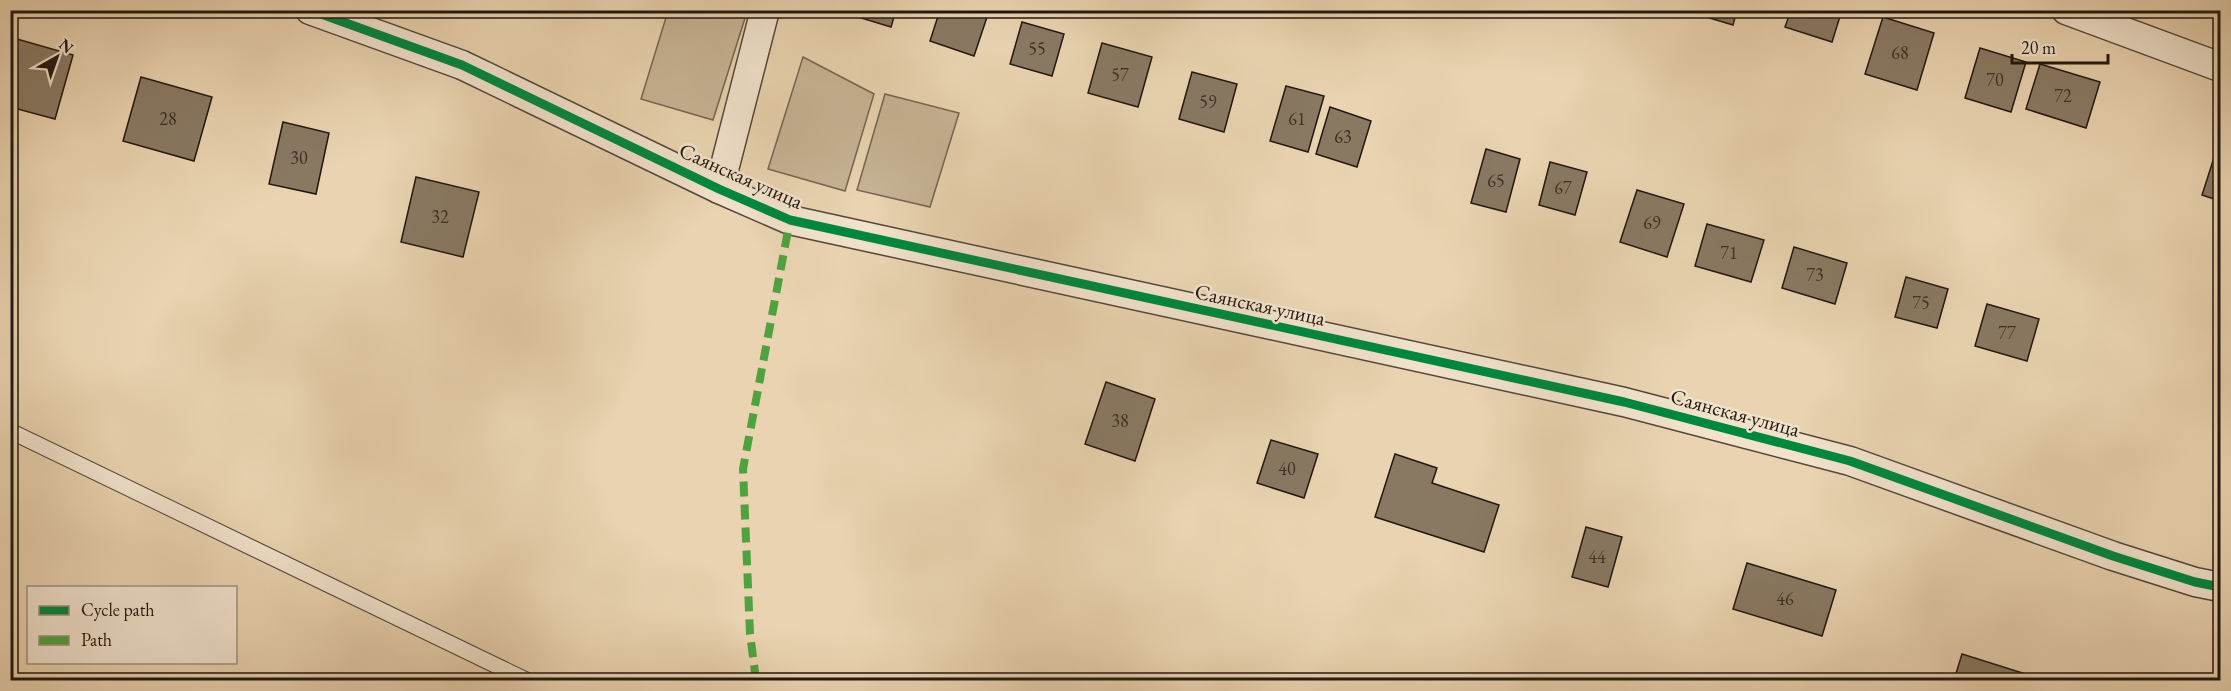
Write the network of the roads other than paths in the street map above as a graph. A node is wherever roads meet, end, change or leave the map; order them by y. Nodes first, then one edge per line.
1 (310, 10) edge
2 (765, 10) edge
3 (2066, 10) edge
4 (2220, 67) edge
5 (719, 189) junction
6 (10, 430) edge
7 (2220, 587) edge
8 (526, 681) edge

1 - 5 street, Саянская улица
2 - 5 street
3 - 4 street
5 - 7 street, Саянская улица
6 - 8 lane

